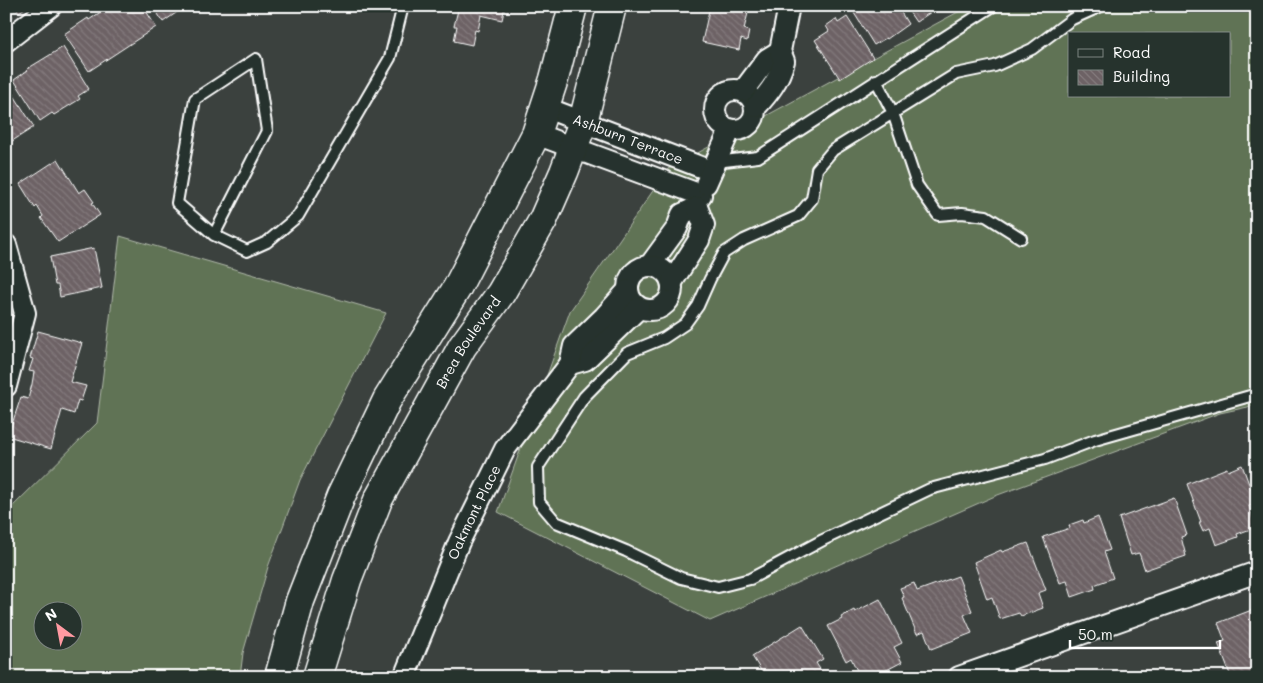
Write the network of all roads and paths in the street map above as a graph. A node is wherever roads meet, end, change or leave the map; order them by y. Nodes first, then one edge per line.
1 (51, 6) edge
2 (403, 6) edge
3 (573, 6) edge
4 (612, 6) edge
5 (789, 6) edge
6 (993, 6) edge
7 (1101, 6) edge
8 (6, 41) edge
9 (780, 51) junction
10 (876, 80) junction
11 (743, 91) junction
12 (756, 107) junction
13 (544, 108) junction
14 (893, 113) junction
15 (583, 122) junction
16 (730, 130) junction
17 (536, 134) junction
18 (574, 147) junction
19 (713, 167) junction
20 (699, 201) junction
21 (214, 235) junction
22 (1022, 238) dead end
23 (6, 245) edge
24 (650, 265) junction
25 (672, 282) junction
26 (628, 290) junction
27 (640, 308) junction
28 (570, 364) junction
29 (6, 386) edge
30 (1257, 394) edge
31 (1257, 572) edge
32 (279, 677) edge
33 (317, 677) edge
34 (404, 677) edge
35 (959, 677) edge

1 - 8 street
2 - 21 lane
3 - 13 main road
4 - 15 main road, Brea Boulevard
5 - 9 street
6 - 10 lane
7 - 14 lane
9 - 11 street
9 - 12 street
10 - 14 lane
10 - 19 lane
11 - 12 street
11 - 16 street
12 - 16 street
13 - 15 street, Ashburn Terrace
13 - 17 main road
14 - 22 lane
14 - 30 lane
15 - 18 main road, Brea Boulevard
15 - 19 street, Ashburn Terrace
16 - 19 street
17 - 18 street, Ashburn Terrace
17 - 32 main road
18 - 20 street, Ashburn Terrace
18 - 33 main road, Brea Boulevard
19 - 20 street
20 - 24 street
20 - 25 street
21 - 21 lane
23 - 29 street
24 - 25 street
24 - 26 street
25 - 27 street
26 - 27 street
26 - 28 street, Oakmont Place
27 - 28 street, Oakmont Place
28 - 34 street, Oakmont Place
31 - 35 street

